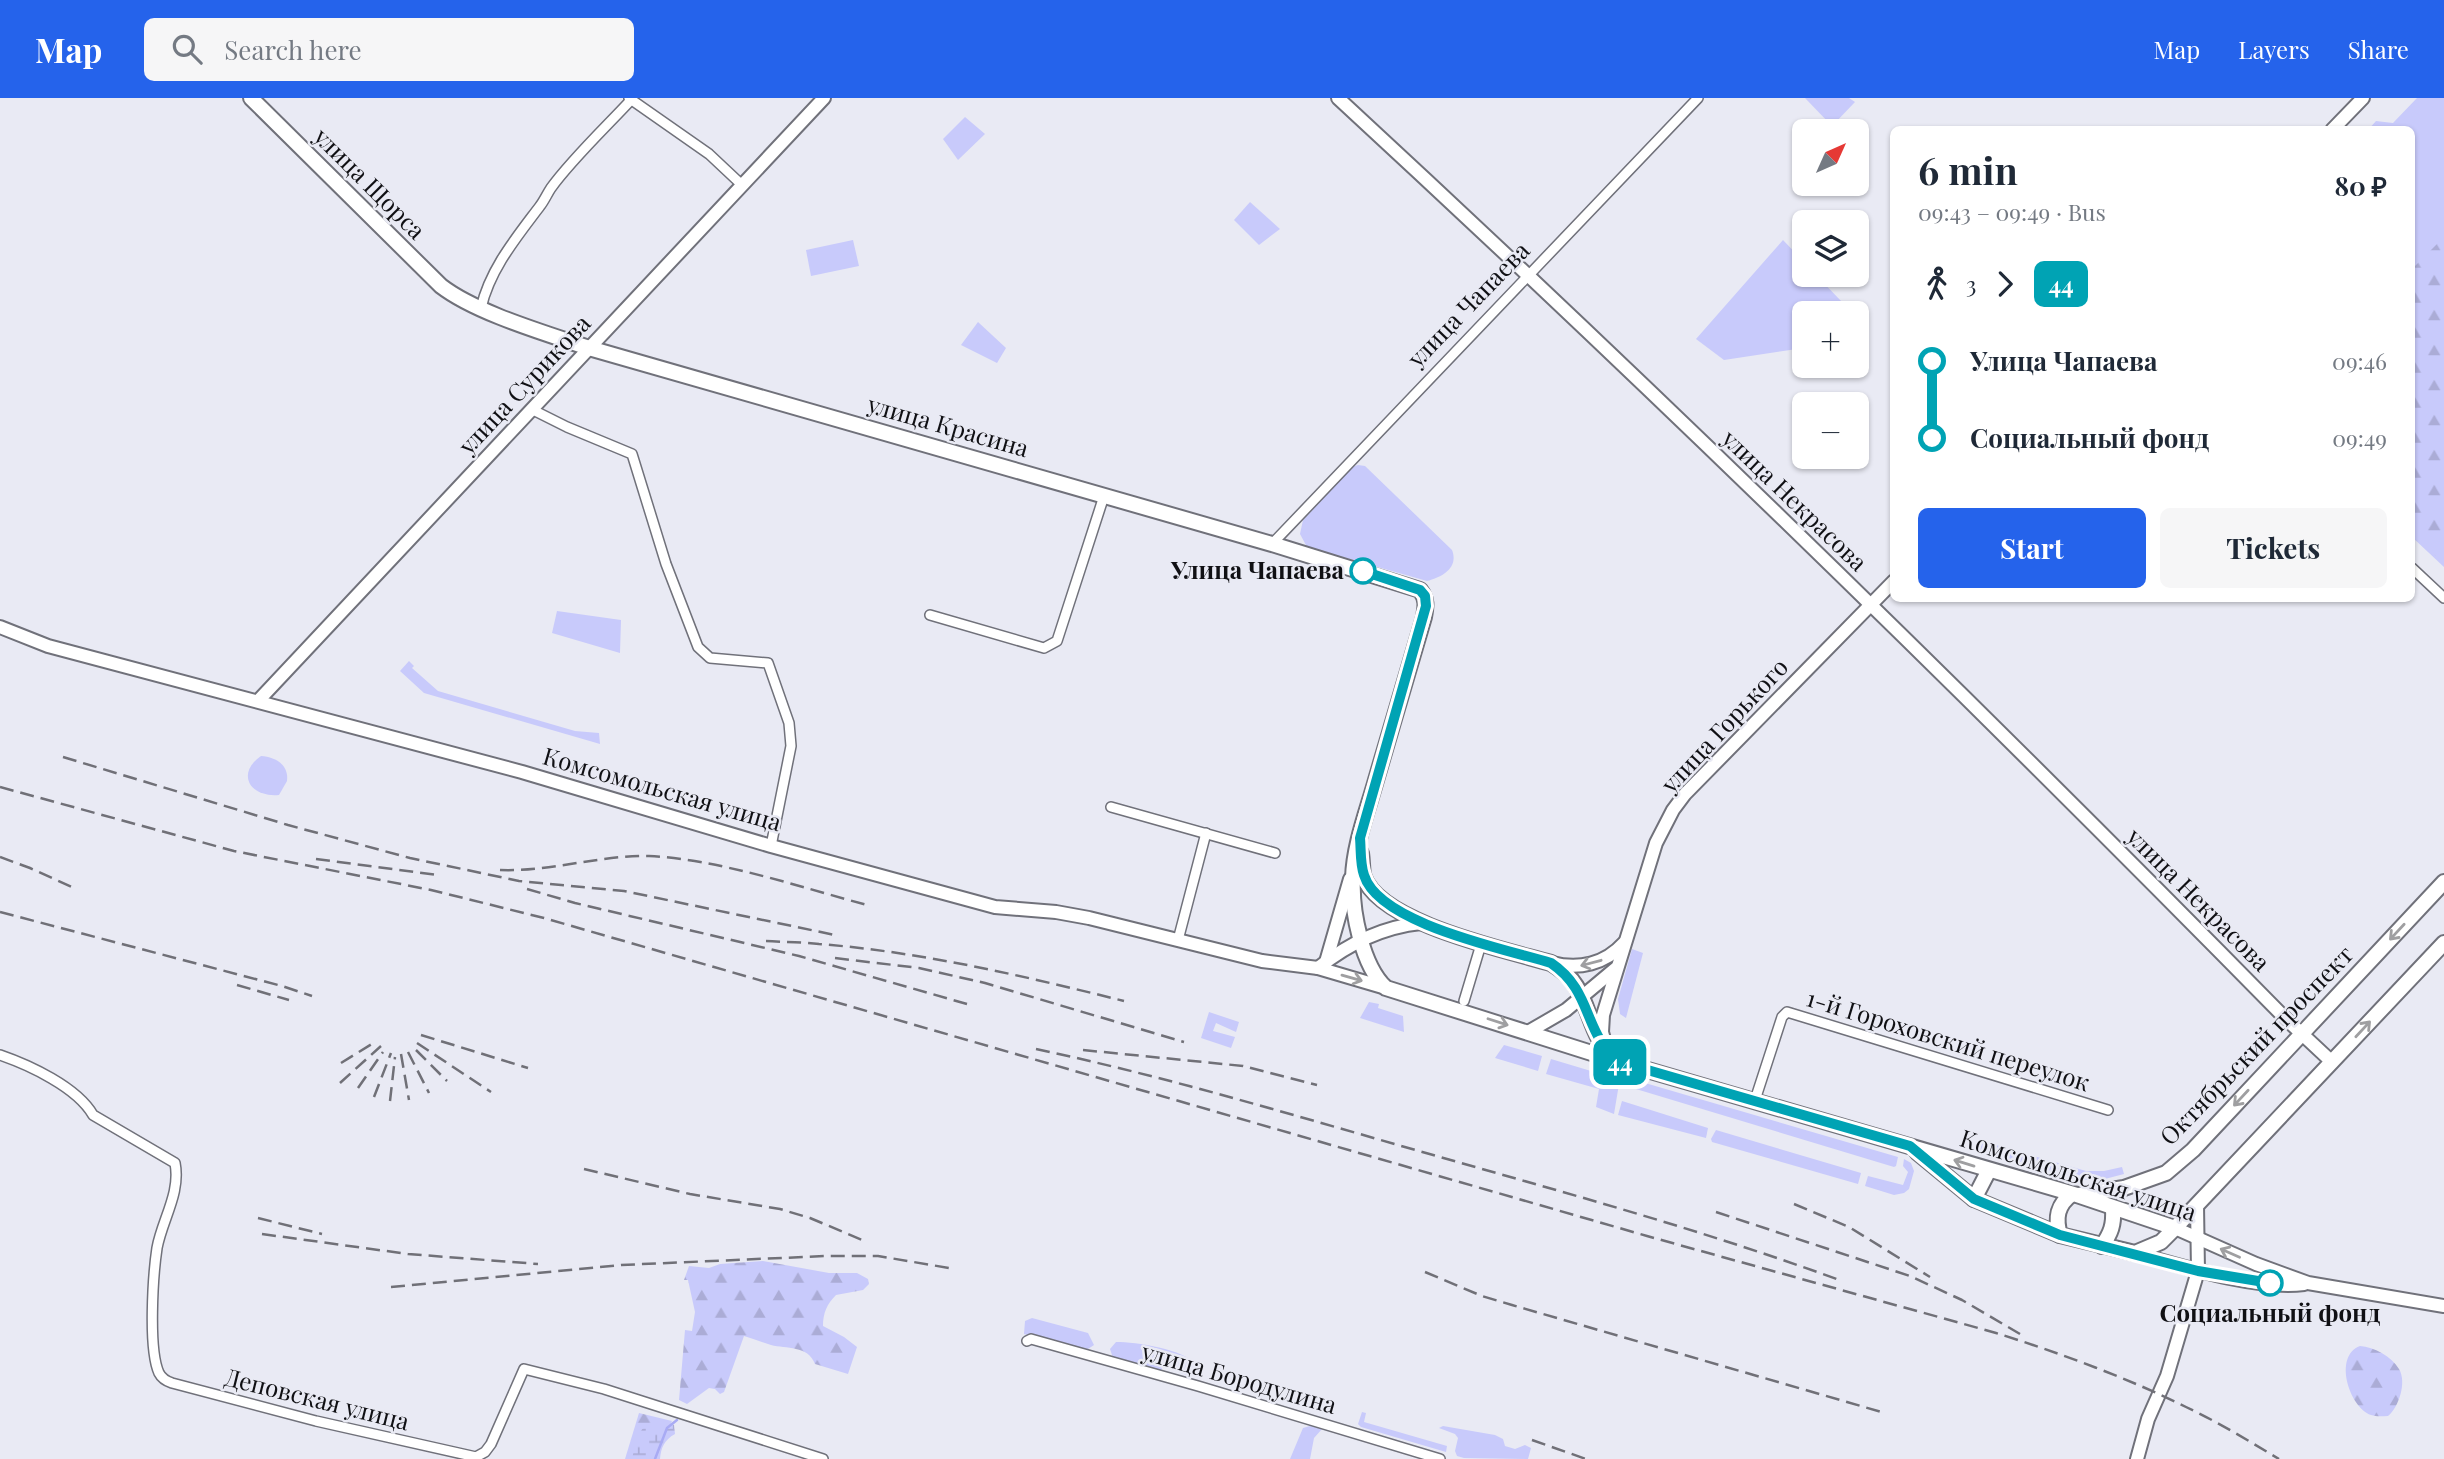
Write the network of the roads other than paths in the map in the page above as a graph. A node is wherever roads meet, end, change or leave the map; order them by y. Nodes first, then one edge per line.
1 (251, 98) edge
2 (824, 98) edge
3 (1338, 98) edge
4 (1698, 98) edge
5 (2363, 98) edge
6 (630, 99) edge
7 (2336, 126) edge
8 (742, 185) junction
9 (1529, 274) junction
10 (458, 298) joint
11 (481, 308) junction
12 (589, 348) junction
13 (531, 409) junction
14 (1104, 496) junction
15 (1272, 544) junction
16 (2415, 571) edge
17 (1890, 585) edge
18 (2444, 598) edge
19 (1871, 603) junction
20 (930, 615) dead end
21 (0, 627) edge
22 (258, 701) junction
23 (1111, 807) dead end
24 (1206, 833) junction
25 (1360, 838) junction
26 (772, 846) junction
27 (1275, 853) dead end
28 (1353, 869) junction
29 (2444, 882) edge
30 (1421, 923) junction
31 (1178, 940) junction
32 (1362, 940) junction
33 (1625, 942) junction
34 (2444, 943) edge
35 (1479, 951) dead end
36 (1551, 963) junction
37 (1322, 965) junction
38 (1617, 967) junction
39 (1386, 988) junction
40 (1582, 998) junction
41 (1464, 1001) dead end
42 (1528, 1032) junction
43 (2301, 1033) junction
44 (0, 1055) edge
45 (1616, 1059) junction
46 (2332, 1062) junction
47 (1755, 1100) junction
48 (2108, 1110) dead end
49 (1910, 1146) junction
50 (1989, 1170) junction
51 (2074, 1194) junction
52 (1974, 1199) junction
53 (2197, 1205) junction
54 (2113, 1209) junction
55 (2175, 1228) junction
56 (2060, 1235) junction
57 (2197, 1238) junction
58 (2102, 1246) junction
59 (2135, 1254) junction
60 (2198, 1271) junction
61 (2308, 1283) junction
62 (2444, 1306) edge
63 (1027, 1341) dead end
64 (823, 1459) edge
65 (1440, 1459) edge
66 (2137, 1459) edge

1 - 10 main road, улица Щорса
2 - 8 street, улица Сурикова
3 - 9 street, улица Некрасова
4 - 9 street, улица Чапаева
5 - 7 street
6 - 8 street
6 - 11 street
8 - 12 street, улица Сурикова
9 - 15 street, улица Чапаева
9 - 19 street, улица Некрасова
10 - 11 main road, улица Красина
11 - 12 main road, улица Красина
12 - 13 street, улица Сурикова
12 - 14 main road, улица Красина
13 - 22 street, улица Сурикова
13 - 26 street
14 - 15 main road, улица Красина
14 - 20 street
15 - 25 main road, улица Красина
16 - 18 street
17 - 19 street, улица Горького
19 - 33 street, улица Горького
19 - 43 street, улица Некрасова
21 - 22 street, Комсомольская улица
22 - 26 street, Комсомольская улица
23 - 24 street
24 - 27 street
24 - 31 street
25 - 28 main road
25 - 30 main road
26 - 31 street, Комсомольская улица
28 - 32 main road
28 - 37 street
29 -> 43 main road, Октябрьский проспект
30 - 32 street
30 - 36 main road
31 - 37 street, Комсомольская улица
32 - 37 street
32 - 39 main road
33 -> 36 street
33 - 38 street, улица Горького
46 -> 34 main road
35 - 41 street
36 - 40 main road
37 -> 39 street, Комсомольская улица
38 - 40 street
38 - 45 street, улица Горького
39 -> 42 main road, Комсомольская улица
40 - 42 street
40 - 45 main road
42 - 45 main road, Комсомольская улица
43 - 46 street, улица Некрасова
43 -> 51 main road, Октябрьский проспект
44 - 64 street, Деповская улица
45 - 47 main road, Комсомольская улица
46 - 53 main road
47 - 48 street, 1-й Гороховский переулок
47 - 49 main road, Комсомольская улица
50 -> 49 main road, Комсомольская улица
49 - 52 main road, Комсомольская улица
50 - 51 main road, Комсомольская улица
50 - 52 main road
51 - 54 main road, Комсомольская улица
51 - 56 main road
52 - 56 main road, Комсомольская улица
53 - 55 main road
53 - 57 street
54 - 55 main road, Комсомольская улица
54 - 58 main road
55 - 57 street, Комсомольская улица
55 - 59 main road
56 - 58 main road, Комсомольская улица
57 - 60 street
61 -> 57 street, Комсомольская улица
58 - 59 main road, Комсомольская улица
59 - 60 street, Комсомольская улица
60 - 61 street, Комсомольская улица
60 - 66 street
61 - 62 street, Комсомольская улица
63 - 65 street, улица Бородулина

